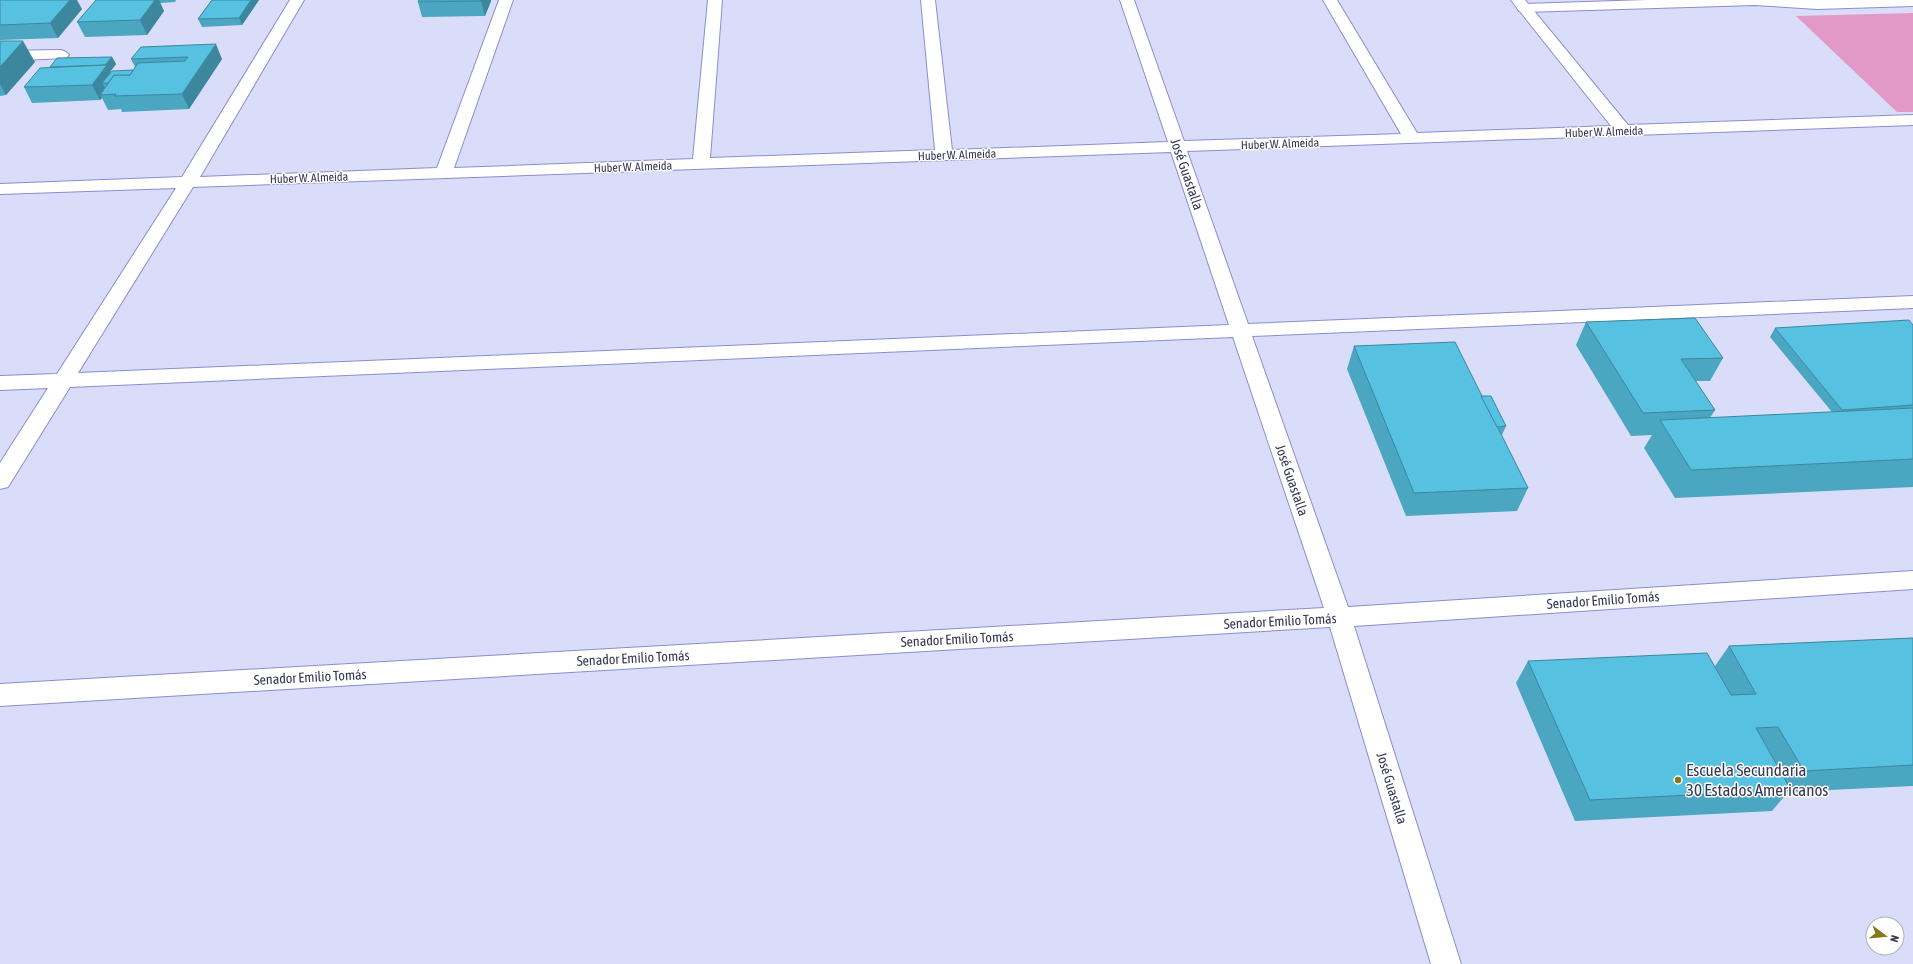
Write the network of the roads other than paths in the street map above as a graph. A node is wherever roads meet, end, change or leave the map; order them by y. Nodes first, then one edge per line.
1 (297, 0) edge
2 (506, 0) edge
3 (715, 0) edge
4 (928, 0) edge
5 (1127, 0) edge
6 (1330, 0) edge
7 (1913, 2) edge
8 (1521, 4) edge
9 (61, 55) dead end
10 (0, 56) edge
11 (1913, 120) edge
12 (1624, 132) junction
13 (1412, 139) junction
14 (1178, 147) junction
15 (944, 156) junction
16 (701, 164) junction
17 (443, 174) junction
18 (188, 182) junction
19 (0, 189) edge
20 (1913, 302) edge
21 (1242, 330) junction
22 (62, 380) junction
23 (0, 383) edge
24 (0, 481) edge
25 (1913, 580) edge
26 (1339, 617) junction
27 (0, 695) edge
28 (1446, 964) edge

1 - 18 street
2 - 17 street
3 - 16 street
4 - 15 street
5 - 14 street, José Guastalla
6 - 13 street
7 - 8 street
8 - 12 street
9 - 10 street
11 - 12 street, Huber W. Almeida
12 - 13 street, Huber W. Almeida
13 - 14 street, Huber W. Almeida
14 - 15 street, Huber W. Almeida
14 - 21 street, José Guastalla
15 - 16 street, Huber W. Almeida
16 - 17 street, Huber W. Almeida
17 - 18 street, Huber W. Almeida
18 - 19 street, Huber W. Almeida
18 - 22 street
20 - 21 street
21 - 22 street
21 - 26 street, José Guastalla
22 - 23 street
22 - 24 street
25 - 26 street, Senador Emilio Tomás
26 - 27 street, Senador Emilio Tomás
26 - 28 street, José Guastalla

